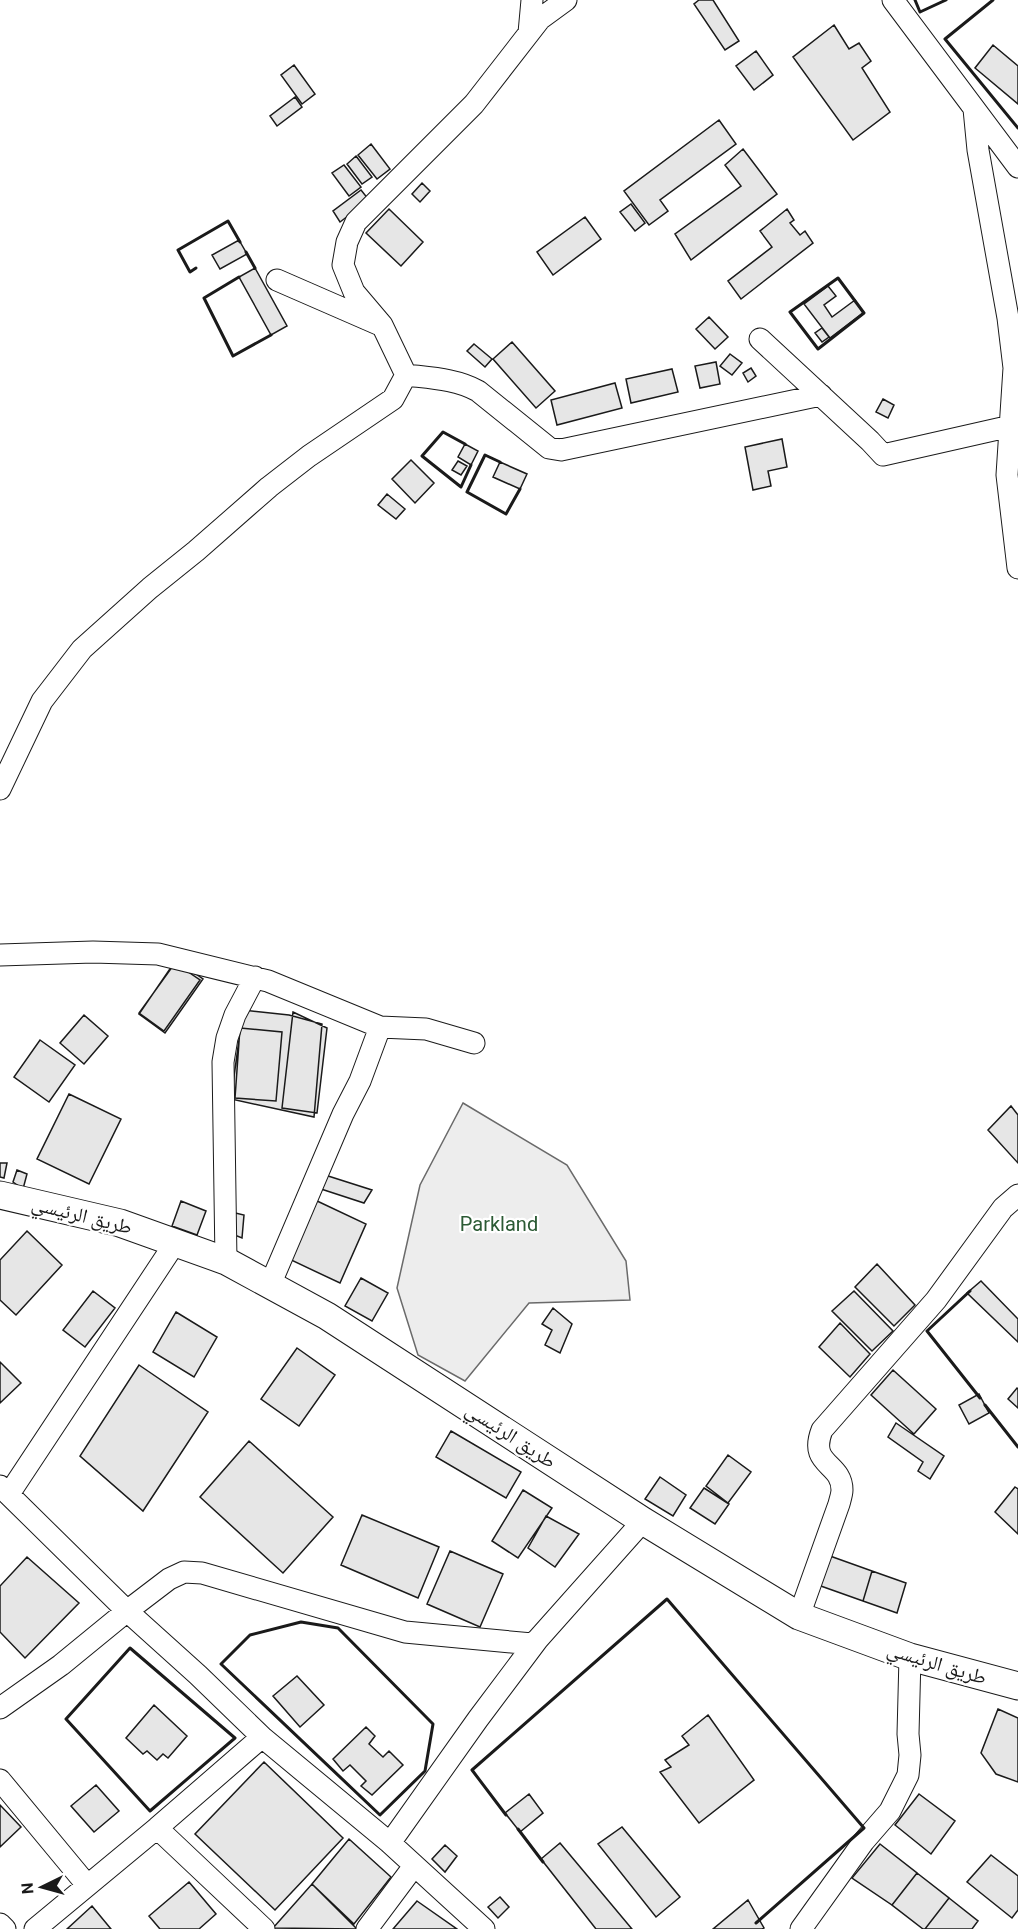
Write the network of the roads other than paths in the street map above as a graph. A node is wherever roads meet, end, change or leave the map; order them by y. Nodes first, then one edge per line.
1 (532, 0) edge
2 (566, 0) edge
3 (895, 2) edge
4 (529, 33) junction
5 (974, 109) junction
6 (1018, 168) edge
7 (277, 280) dead end
8 (382, 325) junction
9 (760, 339) dead end
10 (406, 375) junction
11 (821, 395) junction
12 (1015, 426) edge
13 (1018, 568) edge
14 (0, 789) edge
15 (0, 955) edge
16 (255, 977) junction
17 (380, 1027) junction
18 (474, 1043) dead end
19 (0, 1195) edge
20 (1018, 1195) edge
21 (175, 1243) junction
22 (226, 1261) junction
23 (270, 1285) junction
24 (5, 1490) edge
25 (643, 1521) junction
26 (126, 1611) junction
27 (799, 1616) junction
28 (538, 1639) junction
29 (910, 1657) junction
30 (1018, 1686) edge
31 (0, 1708) edge
32 (262, 1737) junction
33 (0, 1780) edge
34 (157, 1828) junction
35 (390, 1843) junction
36 (414, 1866) junction
37 (87, 1885) junction
38 (0, 1925) edge
39 (808, 1926) edge
40 (5, 1929) edge
41 (35, 1929) edge
42 (264, 1929) edge
43 (367, 1929) edge
44 (484, 1929) edge

1 - 4 street
2 - 4 street
3 - 5 street
4 - 8 street
5 - 6 street
5 - 12 street
7 - 8 street
8 - 10 street
9 - 11 street
10 - 11 street
10 - 14 street
11 - 12 street
12 - 13 street
15 - 16 street
16 - 17 street
16 - 22 street
17 - 18 street
17 - 23 street
19 - 21 main road, طريق الرئيسي
20 - 27 street
21 - 22 main road, طريق الرئيسي
21 - 24 street
22 - 23 main road, طريق الرئيسي
23 - 25 main road, طريق الرئيسي
24 - 26 street
25 - 27 main road, طريق الرئيسي
25 - 28 street
26 - 28 street
26 - 31 street
26 - 32 street
27 - 29 main road, طريق الرئيسي
28 - 35 street
29 - 30 main road, طريق الرئيسي
29 - 39 street
32 - 34 street
32 - 35 street
33 - 37 street
34 - 37 street
34 - 42 street
35 - 36 street
36 - 43 street
36 - 44 street
37 - 41 street
38 - 40 street

